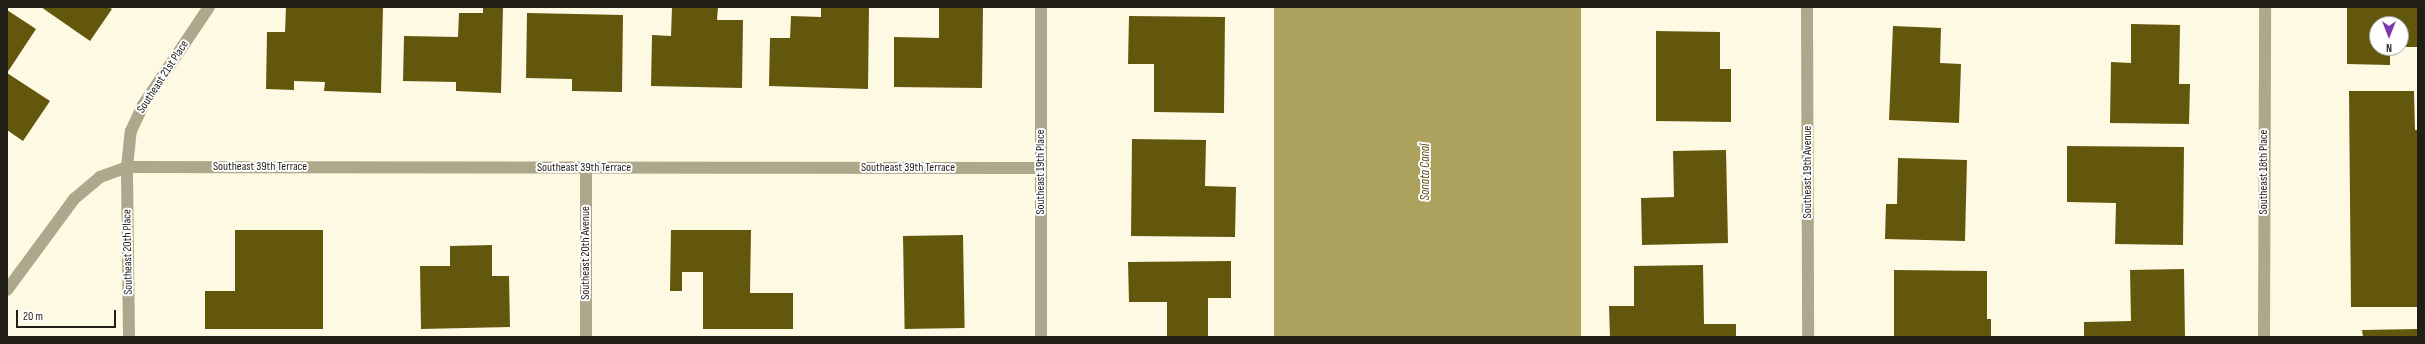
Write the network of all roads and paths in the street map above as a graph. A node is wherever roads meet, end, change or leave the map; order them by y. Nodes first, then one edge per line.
1 (209, 7) edge
2 (1041, 7) edge
3 (1807, 7) edge
4 (2265, 7) edge
5 (127, 167) junction
6 (1040, 168) junction
7 (586, 169) junction
8 (7, 290) edge
9 (129, 337) edge
10 (586, 337) edge
11 (1041, 337) edge
12 (1808, 337) edge
13 (2264, 337) edge

1 - 5 street, Southeast 21st Place
2 - 6 street, Southeast 19th Place
3 - 12 street, Southeast 19th Avenue
4 - 13 street, Southeast 18th Place
5 - 7 street, Southeast 39th Terrace
5 - 8 street
5 - 9 street, Southeast 20th Place
6 - 7 street, Southeast 39th Terrace
6 - 11 street, Southeast 19th Place
7 - 10 street, Southeast 20th Avenue

